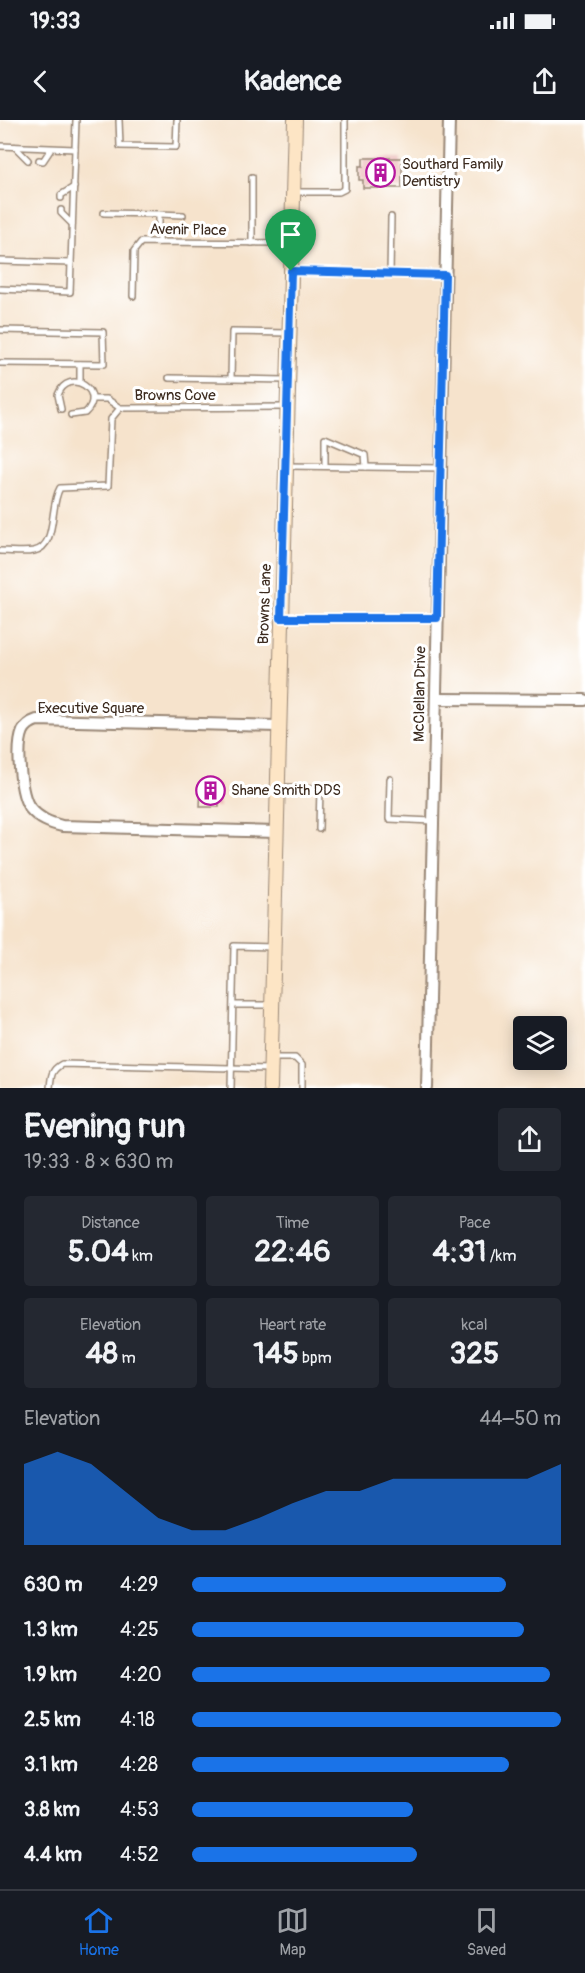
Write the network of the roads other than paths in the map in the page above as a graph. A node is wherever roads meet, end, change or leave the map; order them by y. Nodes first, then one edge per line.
1 (76, 120) edge
2 (119, 120) edge
3 (177, 120) edge
4 (296, 120) edge
5 (345, 120) edge
6 (449, 120) edge
7 (0, 146) edge
8 (15, 147) junction
9 (51, 149) junction
10 (75, 150) junction
11 (28, 160) dead end
12 (39, 160) dead end
13 (252, 177) dead end
14 (74, 187) junction
15 (294, 192) junction
16 (61, 198) dead end
17 (61, 210) dead end
18 (104, 213) dead end
19 (159, 214) junction
20 (183, 214) dead end
21 (391, 217) dead end
22 (72, 225) junction
23 (159, 242) junction
24 (252, 243) junction
25 (292, 243) junction
26 (0, 261) edge
27 (71, 263) junction
28 (291, 271) junction
29 (390, 274) junction
30 (445, 275) junction
31 (0, 289) edge
32 (133, 296) dead end
33 (0, 330) edge
34 (289, 333) junction
35 (0, 363) edge
36 (80, 364) junction
37 (169, 378) dead end
38 (231, 379) junction
39 (288, 380) junction
40 (80, 382) junction
41 (93, 399) junction
42 (287, 407) junction
43 (120, 408) junction
44 (61, 409) dead end
45 (71, 415) dead end
46 (285, 466) junction
47 (325, 466) junction
48 (366, 467) junction
49 (441, 468) junction
50 (0, 551) edge
51 (281, 618) junction
52 (437, 618) junction
53 (436, 699) junction
54 (585, 700) edge
55 (278, 726) junction
56 (390, 779) dead end
57 (278, 787) junction
58 (432, 821) junction
59 (319, 829) dead end
60 (277, 832) junction
61 (274, 947) junction
62 (234, 1005) junction
63 (273, 1005) junction
64 (271, 1063) junction
65 (232, 1067) junction
66 (50, 1088) edge
67 (231, 1088) edge
68 (270, 1088) edge
69 (302, 1088) edge
70 (427, 1088) edge

1 - 10 lane
2 - 3 lane
4 - 15 street, Browns Lane
5 - 15 lane
6 - 30 street, McClellan Drive
7 - 8 lane
8 - 9 lane
8 - 11 lane
9 - 10 lane
9 - 12 lane
10 - 14 lane
13 - 24 lane
14 - 16 lane
14 - 22 lane
15 - 25 street, Browns Lane
17 - 22 lane
18 - 19 lane
19 - 20 lane
19 - 23 lane
21 - 29 lane
22 - 27 lane
23 - 24 lane, Avenir Place
23 - 32 lane, Avenir Place
24 - 25 lane, Avenir Place
25 - 28 street, Browns Lane
26 - 27 lane
27 - 31 lane
28 - 29 lane
28 - 34 street, Browns Lane
29 - 30 lane
30 - 49 street, McClellan Drive
33 - 36 lane
34 - 38 lane
34 - 39 street, Browns Lane
35 - 36 lane
36 - 40 lane
37 - 38 lane
38 - 39 lane
39 - 42 street, Browns Lane
40 - 41 lane
40 - 44 lane
41 - 43 lane
41 - 45 lane
42 - 43 lane, Browns Cove
42 - 46 street, Browns Lane
43 - 50 lane, Browns Cove
46 - 47 lane
46 - 51 street, Browns Lane
47 - 48 lane
47 - 48 lane
48 - 49 lane
49 - 52 street, McClellan Drive
51 - 52 lane
51 - 55 street, Browns Lane
52 - 53 street, McClellan Drive
53 - 54 street
53 - 58 street, McClellan Drive
55 - 57 street, Browns Lane
55 - 60 street, Executive Square
56 - 58 lane
57 - 59 lane
57 - 60 street, Browns Lane
58 - 70 street, McClellan Drive
60 - 61 street, Browns Lane
61 - 62 lane
61 - 63 street, Browns Lane
62 - 63 lane
62 - 65 lane
63 - 64 street, Browns Lane
64 - 65 lane
64 - 68 street, Browns Lane
64 - 69 lane
65 - 66 lane
65 - 67 lane

